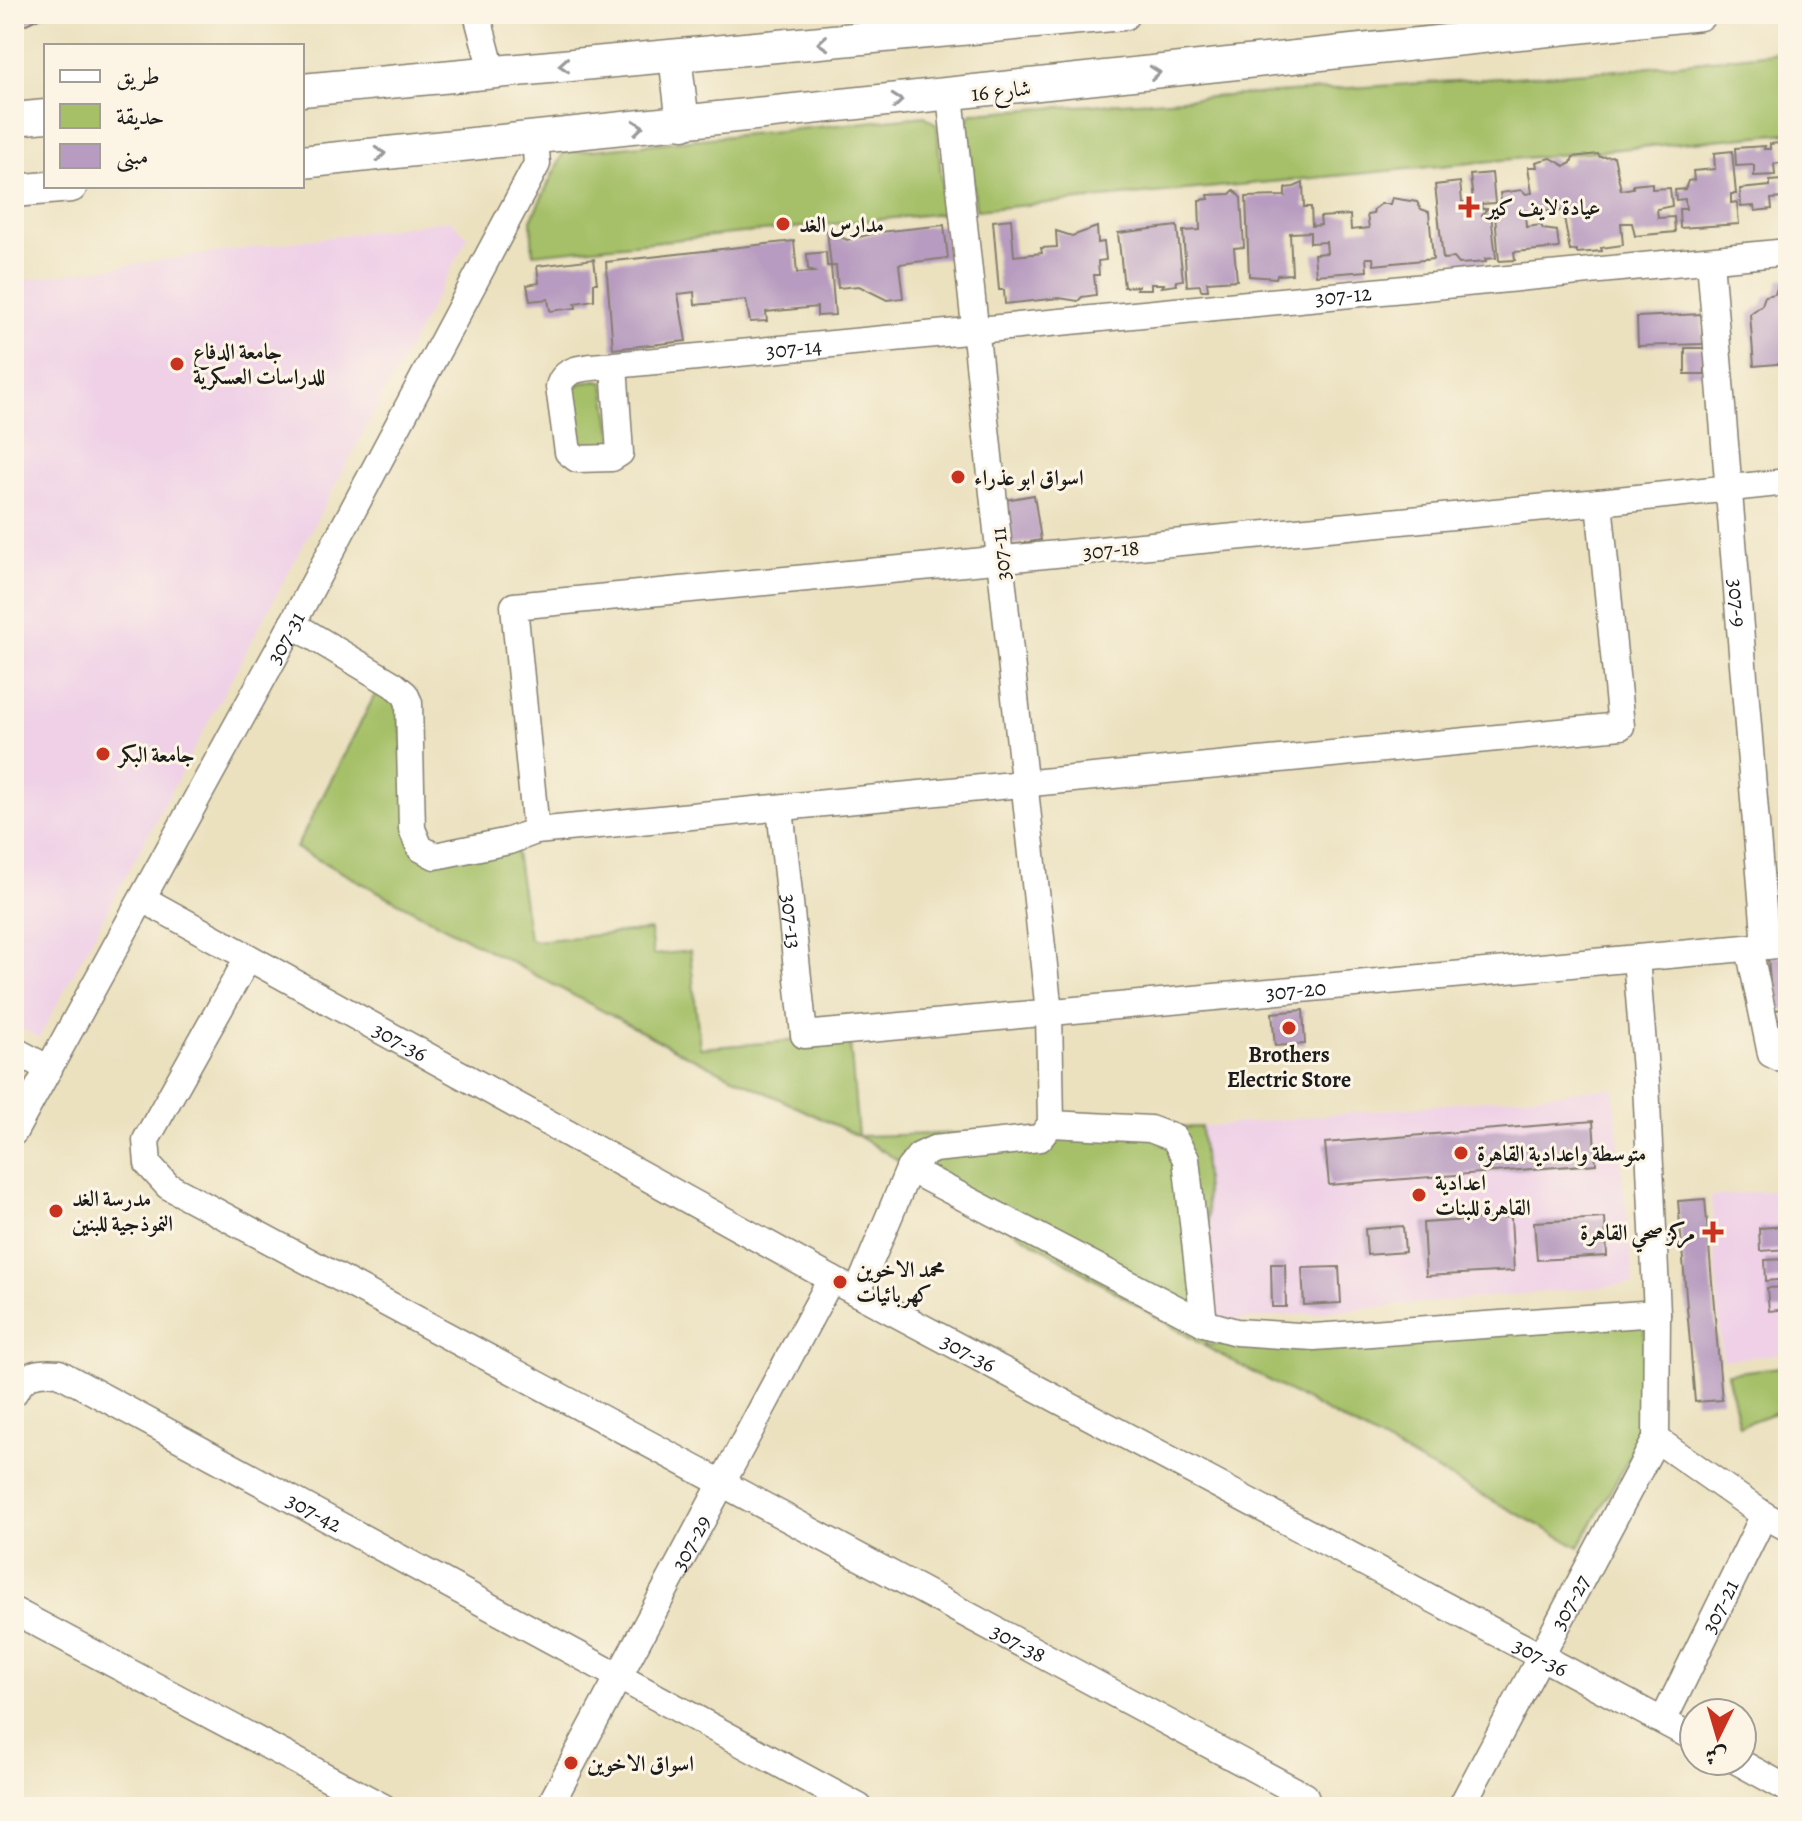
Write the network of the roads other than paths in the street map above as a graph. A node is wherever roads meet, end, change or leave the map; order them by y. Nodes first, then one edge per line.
1 (477, 14) edge
2 (1123, 14) edge
3 (1700, 14) edge
4 (675, 56) junction
5 (492, 71) junction
6 (304, 90) edge
7 (950, 95) junction
8 (44, 116) edge
9 (14, 119) edge
10 (683, 123) junction
11 (535, 138) junction
12 (304, 162) edge
13 (49, 188) edge
14 (59, 188) edge
15 (14, 191) edge
16 (14, 206) edge
17 (1788, 252) edge
18 (1710, 260) junction
19 (975, 331) junction
20 (614, 365) dead end
21 (1788, 482) edge
22 (1729, 488) junction
23 (1599, 502) junction
24 (1000, 560) junction
25 (292, 624) junction
26 (1025, 784) junction
27 (780, 808) junction
28 (536, 831) junction
29 (143, 899) junction
30 (1768, 946) edge
31 (248, 958) junction
32 (1636, 958) junction
33 (1049, 1012) junction
34 (804, 1035) joint
35 (14, 1050) edge
36 (1788, 1062) edge
37 (49, 1069) junction
38 (1051, 1124) junction
39 (14, 1132) edge
40 (909, 1169) junction
41 (831, 1279) junction
42 (857, 1293) junction
43 (1657, 1313) junction
44 (1204, 1323) junction
45 (14, 1393) edge
46 (1656, 1439) junction
47 (722, 1483) junction
48 (1764, 1515) junction
49 (1788, 1528) edge
50 (14, 1611) edge
51 (1541, 1656) junction
52 (618, 1678) junction
53 (1663, 1721) junction
54 (1678, 1729) edge
55 (1758, 1773) edge
56 (1788, 1789) edge
57 (1310, 1803) edge
58 (383, 1807) edge
59 (549, 1807) edge
60 (859, 1807) edge
61 (1461, 1807) edge

1 - 5 street
2 -> 4 main road
7 -> 3 main road, شارع 16
4 -> 5 main road
4 - 10 main road
5 - 6 main road
10 -> 7 main road, شارع 16
7 - 19 street, 307-11
8 - 9 main road
11 -> 10 main road, شارع 16
12 -> 11 main road, شارع 16
11 - 25 street, 307-31
13 - 15 main road
14 - 16 main road
17 - 18 street, 307-12
18 - 19 street, 307-12
18 - 22 street, 307-9
19 - 20 street, 307-14
19 - 24 street, 307-11
21 - 22 street, 307-18
22 - 23 street, 307-18
22 - 30 street, 307-9
23 - 24 street, 307-18
23 - 26 street
24 - 26 street, 307-11
24 - 28 street, 307-18
25 - 28 street
25 - 29 street, 307-31
26 - 27 street
26 - 33 street, 307-11
27 - 28 street
27 - 34 street, 307-13
29 - 31 street, 307-36
29 - 37 street, 307-31
30 - 32 street, 307-20
30 - 36 street, 307-9
31 - 41 street, 307-36
31 - 47 street
32 - 33 street, 307-20
32 - 43 street
33 - 34 street, 307-20
33 - 38 street, 307-11
35 - 37 street
37 - 39 street, 307-31
38 - 40 street
38 - 44 street
40 - 42 street
40 - 44 street
41 - 42 street, 307-36
41 - 47 street, 307-29
42 - 51 street, 307-36
43 - 44 street
43 - 46 street
45 - 52 street, 307-42
46 - 48 street
46 - 51 street, 307-27
47 - 52 street, 307-29
47 - 57 street, 307-38
48 - 49 street
48 - 53 street, 307-21
50 - 58 street
51 - 53 street, 307-36
51 - 61 street, 307-27
52 - 59 street, 307-29
52 - 60 street
53 - 54 street, 307-36
55 - 56 street

